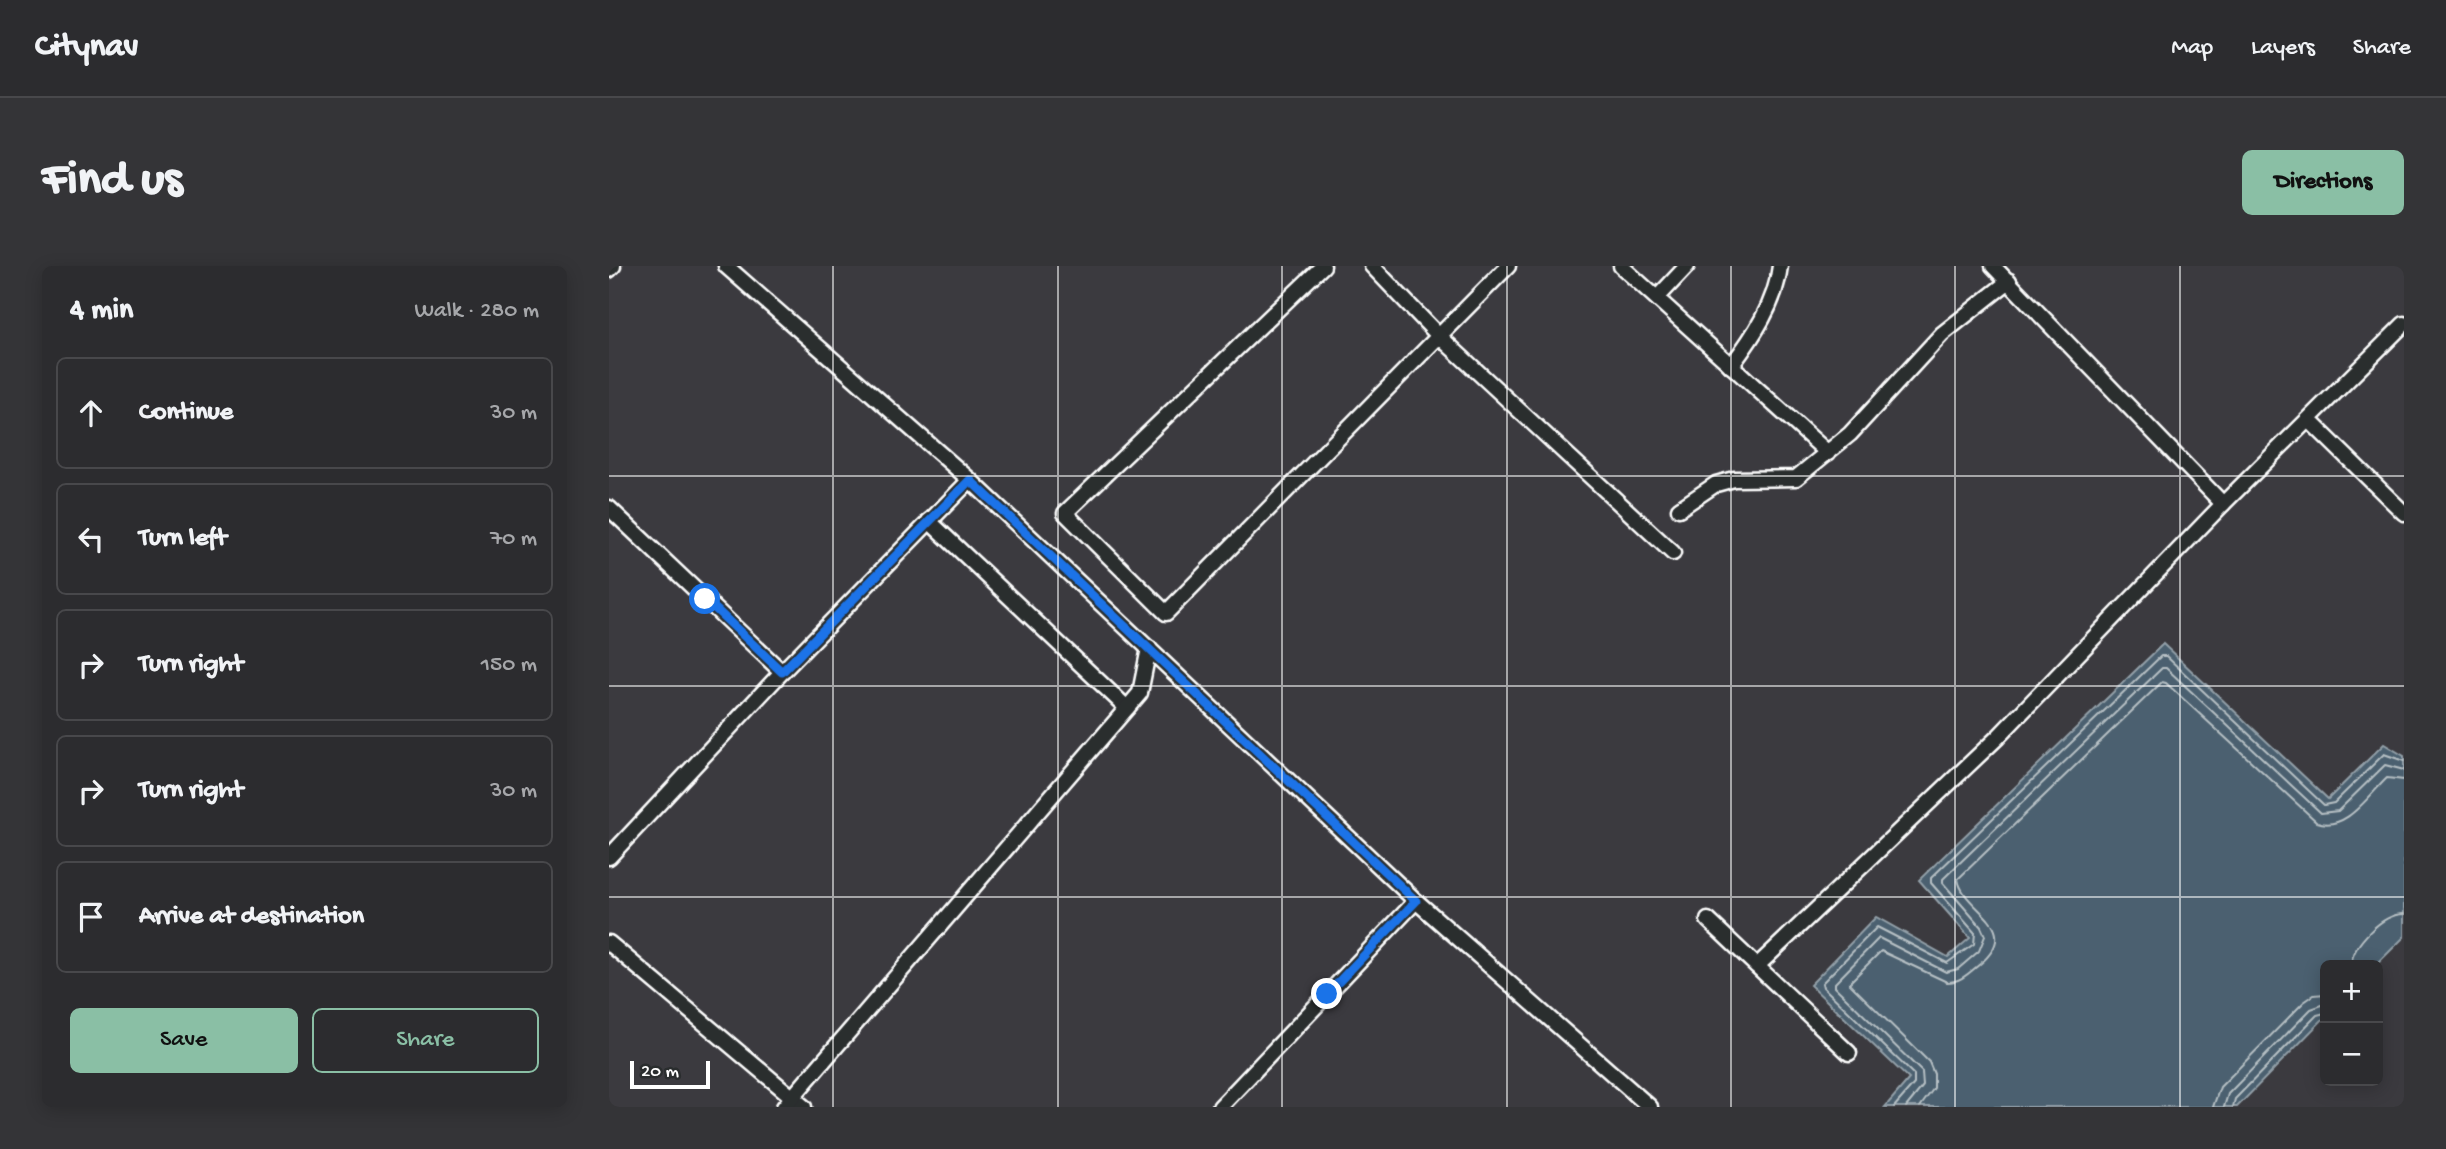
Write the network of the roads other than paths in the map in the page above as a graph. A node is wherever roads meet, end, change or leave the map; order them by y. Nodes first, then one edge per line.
1 (726, 266) edge
2 (1323, 266) edge
3 (1372, 266) edge
4 (1508, 266) edge
5 (1621, 266) edge
6 (1687, 266) edge
7 (1780, 266) edge
8 (1993, 266) edge
9 (2009, 281) junction
10 (1657, 298) junction
11 (2404, 324) edge
12 (1439, 336) junction
13 (1731, 366) junction
14 (2309, 420) junction
15 (1828, 453) junction
16 (970, 480) junction
17 (2223, 504) junction
18 (609, 509) edge
19 (1679, 509) dead end
20 (2404, 513) edge
21 (929, 521) junction
22 (1673, 553) dead end
23 (1149, 648) junction
24 (782, 672) junction
25 (1127, 708) junction
26 (609, 857) edge
27 (1416, 901) junction
28 (1708, 920) dead end
29 (609, 943) edge
30 (1757, 966) junction
31 (1849, 1053) dead end
32 (794, 1104) edge
33 (1220, 1107) edge
34 (1650, 1107) edge

1 - 16 lane
2 - 12 lane
3 - 12 lane
4 - 12 lane
5 - 10 lane
6 - 10 lane
7 - 13 lane
8 - 9 lane
9 - 15 lane
9 - 17 lane
10 - 13 lane
11 - 14 lane
12 - 22 lane
13 - 15 lane
14 - 17 lane
14 - 20 lane
15 - 19 lane
16 - 21 lane
16 - 23 lane
17 - 30 lane
18 - 24 lane
21 - 24 lane
21 - 25 lane
23 - 25 lane
23 - 27 lane
24 - 26 lane
25 - 32 lane
27 - 33 lane
27 - 34 lane
28 - 30 lane
29 - 32 lane
30 - 31 lane

